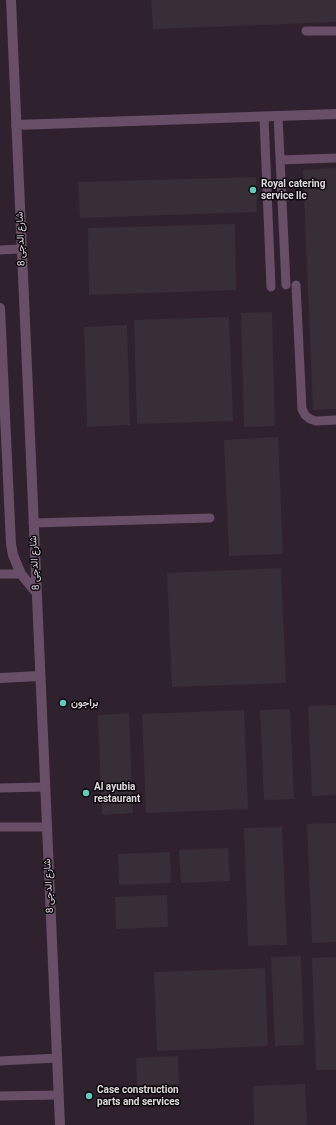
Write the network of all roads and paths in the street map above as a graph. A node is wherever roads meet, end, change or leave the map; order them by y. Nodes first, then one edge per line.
1 (11, 0) edge
2 (336, 30) edge
3 (306, 31) dead end
4 (336, 114) edge
5 (278, 116) junction
6 (264, 117) junction
7 (16, 125) junction
8 (336, 158) edge
9 (280, 160) junction
10 (21, 249) junction
11 (0, 250) edge
12 (286, 285) dead end
13 (296, 285) dead end
14 (271, 287) dead end
15 (0, 308) edge
16 (0, 312) edge
17 (1, 348) edge
18 (336, 420) edge
19 (3, 445) edge
20 (4, 492) edge
21 (210, 518) dead end
22 (33, 523) junction
23 (0, 574) edge
24 (21, 574) junction
25 (36, 592) junction
26 (40, 676) junction
27 (0, 678) edge
28 (45, 787) junction
29 (0, 788) edge
30 (0, 827) edge
31 (47, 827) junction
32 (57, 1058) junction
33 (0, 1061) edge
34 (59, 1095) junction
35 (0, 1096) edge
36 (60, 1125) edge

1 - 7 street, شارع الدجى 8
2 - 3 lane
4 - 5 street
5 - 6 street
5 - 9 lane
6 - 7 street
6 - 14 lane
7 - 10 street, شارع الدجى 8
8 - 9 lane
9 - 12 lane
10 - 11 lane
10 - 22 street, شارع الدجى 8
13 - 18 lane
15 - 16 street
16 - 17 street
17 - 19 street
19 - 20 street
20 - 24 street
21 - 22 lane
22 - 25 street, شارع الدجى 8
23 - 24 lane
24 - 25 street
25 - 26 street, شارع الدجى 8
26 - 27 street
26 - 28 street, شارع الدجى 8
28 - 29 lane
28 - 31 street, شارع الدجى 8
30 - 31 lane
31 - 32 street, شارع الدجى 8
32 - 33 lane
32 - 34 street, شارع الدجى 8
34 - 35 lane
34 - 36 street, شارع الدجى 8

